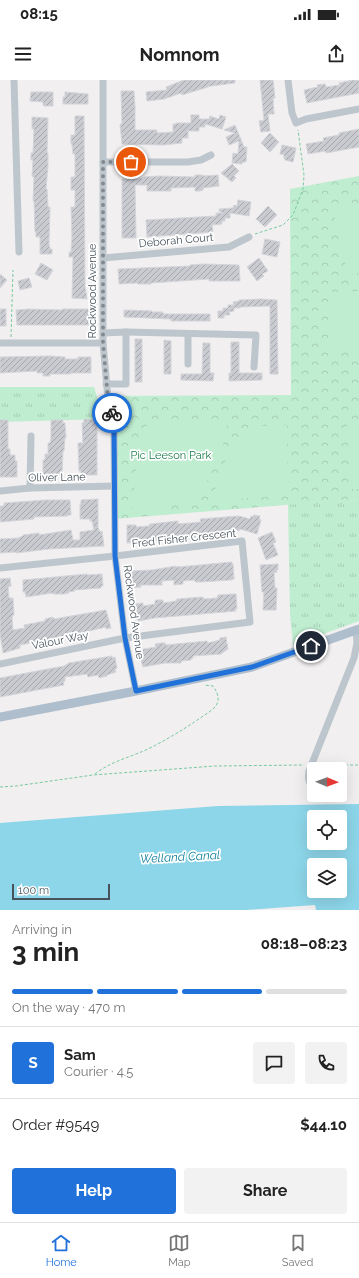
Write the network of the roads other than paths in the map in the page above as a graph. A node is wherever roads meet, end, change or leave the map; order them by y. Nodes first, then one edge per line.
1 (14, 80) edge
2 (103, 80) edge
3 (288, 80) edge
4 (359, 109) edge
5 (211, 155) dead end
6 (103, 162) junction
7 (249, 237) road end
8 (19, 252) dead end
9 (103, 258) junction
10 (126, 332) junction
11 (103, 333) junction
12 (188, 334) junction
13 (0, 343) edge
14 (103, 343) junction
15 (188, 364) dead end
16 (254, 367) dead end
17 (106, 384) junction
18 (31, 436) dead end
19 (114, 486) junction
20 (30, 488) junction
21 (0, 490) edge
22 (115, 556) junction
23 (0, 568) edge
24 (357, 630) edge
25 (125, 638) junction
26 (0, 664) edge
27 (136, 691) junction
28 (0, 717) edge
29 (312, 762) edge

1 - 8 street
2 - 6 street, Rockwood Avenue
3 - 4 street
5 - 6 street
6 - 9 street, Rockwood Avenue
7 - 9 street, Deborah Court
9 - 11 street, Rockwood Avenue
10 - 11 street
10 - 12 street
10 - 17 street
11 - 14 street, Rockwood Avenue
12 - 15 street
12 - 16 street
13 - 14 street
14 - 17 street, Rockwood Avenue
17 - 19 street, Rockwood Avenue
18 - 20 street
19 - 20 street, Oliver Lane
19 - 22 street, Rockwood Avenue
20 - 21 street, Oliver Lane
22 - 23 street
22 - 25 street, Rockwood Avenue
22 - 25 street, Fred Fisher Crescent
24 - 27 main road
24 - 29 street
25 - 26 street, Valour Way
25 - 27 street, Rockwood Avenue
27 - 28 main road

